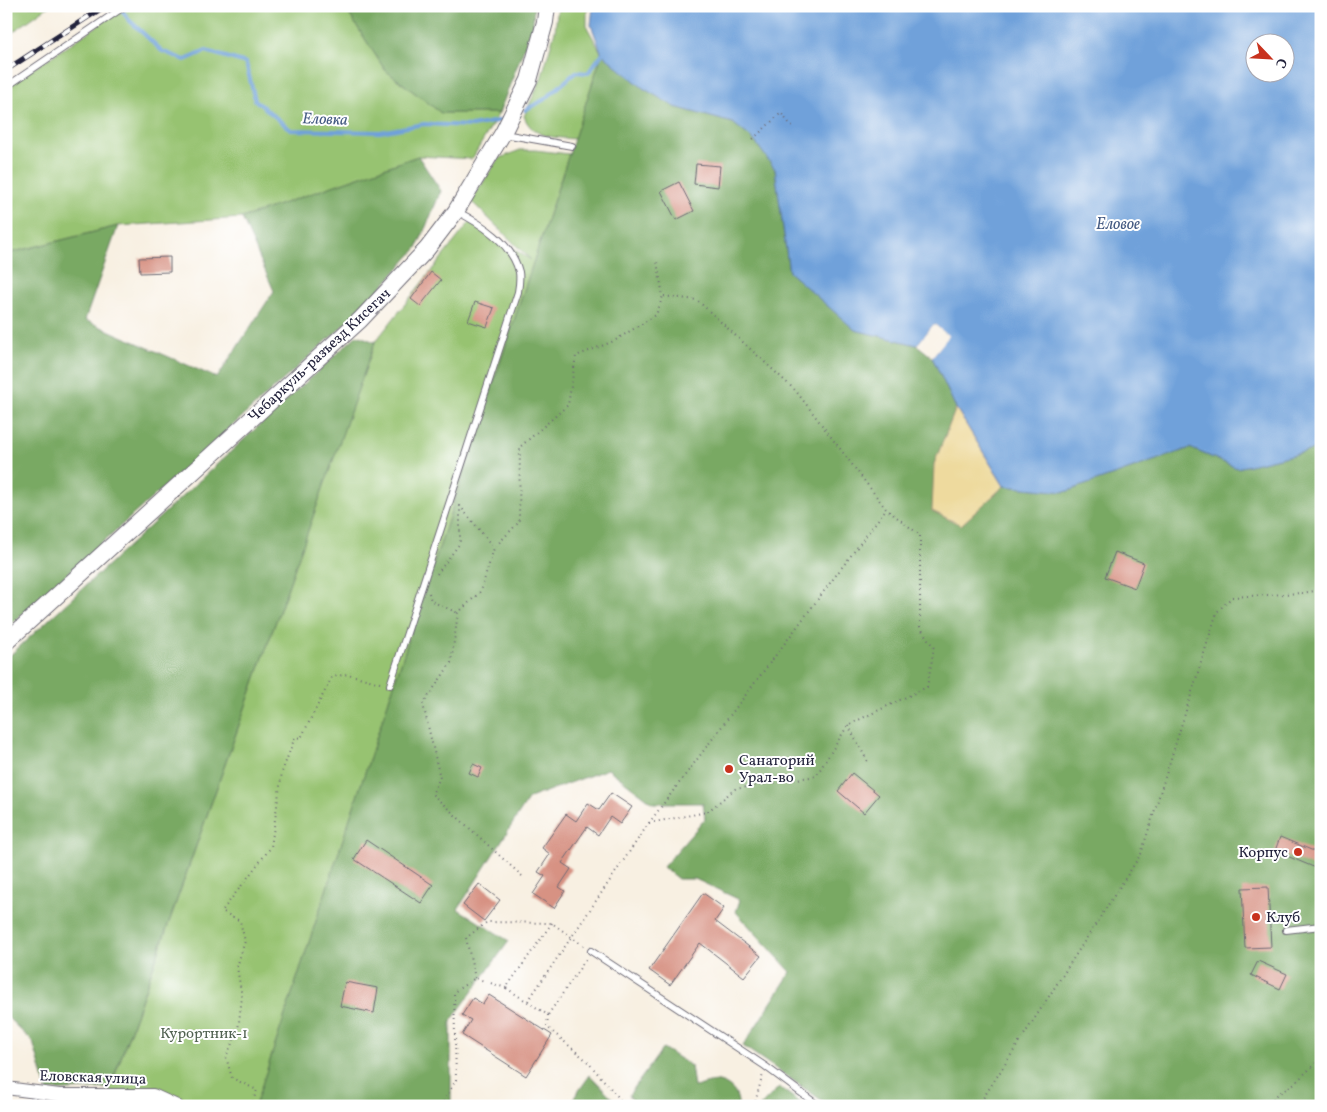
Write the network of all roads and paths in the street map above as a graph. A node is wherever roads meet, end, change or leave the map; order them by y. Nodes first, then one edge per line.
1 (125, 6) edge
2 (547, 6) edge
3 (6, 87) edge
4 (794, 129) dead end
5 (503, 133) junction
6 (753, 139) dead end
7 (572, 146) dead end
8 (456, 211) junction
9 (657, 262) dead end
10 (663, 296) junction
11 (886, 510) junction
12 (494, 548) junction
13 (433, 579) dead end
14 (428, 586) dead end
15 (1321, 590) edge
16 (458, 613) junction
17 (6, 642) edge
18 (390, 685) joint
19 (848, 725) junction
20 (869, 764) dead end
21 (649, 823) junction
22 (522, 876) dead end
23 (552, 923) junction
24 (1321, 926) edge
25 (1286, 930) dead end
26 (572, 937) junction
27 (592, 951) junction
28 (475, 978) junction
29 (506, 988) junction
30 (528, 1001) junction
31 (548, 1015) junction
32 (1321, 1058) edge
33 (765, 1066) junction
34 (6, 1088) edge
35 (177, 1106) edge
36 (251, 1106) edge
37 (441, 1106) edge
38 (626, 1106) edge
39 (754, 1106) edge
40 (819, 1106) edge
41 (978, 1106) edge
42 (1266, 1106) edge

1 - 3 lane
2 - 5 street, Чебаркуль-разъезд Кисегач
4 - 6 path
5 - 7 lane
5 - 8 street, Чебаркуль-разъезд Кисегач
8 - 17 street, Чебаркуль-разъезд Кисегач
8 - 18 lane
9 - 10 path
10 - 11 path
10 - 12 path
11 - 19 path
11 - 21 path
12 - 13 path
12 - 16 path
14 - 16 path
15 - 41 path
16 - 22 path
18 - 36 path
19 - 20 path
19 - 21 path
21 - 26 path
23 - 26 path
23 - 28 path
23 - 29 path
24 - 25 lane
26 - 27 path
26 - 30 path
27 - 31 path
27 - 33 lane
28 - 29 path
28 - 37 path
29 - 30 path
30 - 31 path
31 - 38 path
32 - 42 path
33 - 39 path
33 - 40 lane
34 - 35 street, Еловская улица

